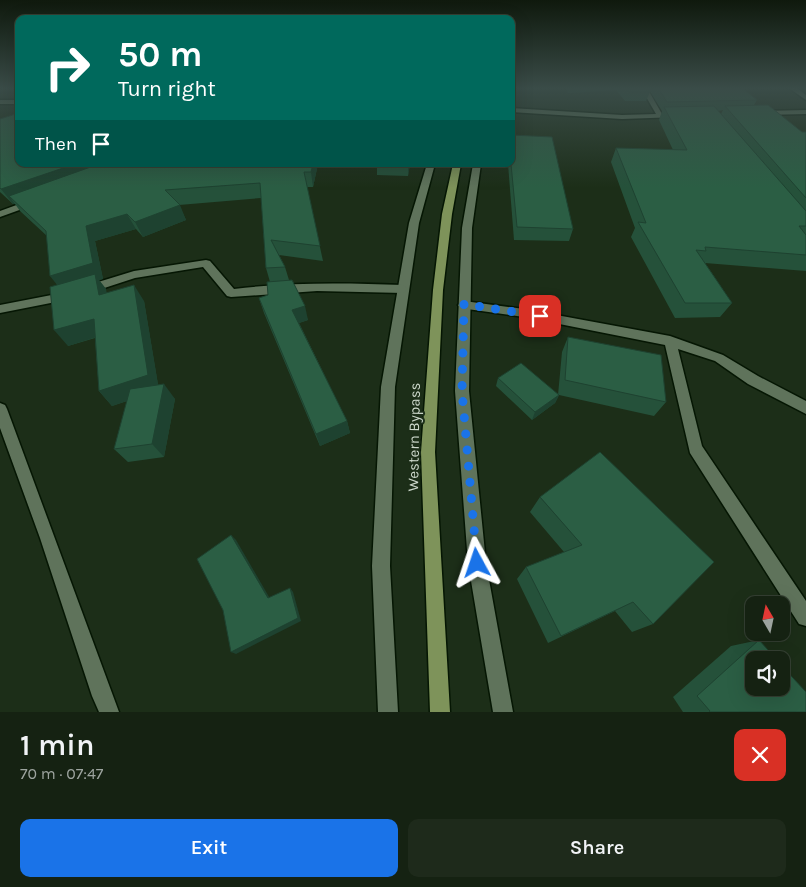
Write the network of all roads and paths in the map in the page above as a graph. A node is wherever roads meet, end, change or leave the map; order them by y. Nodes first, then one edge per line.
1 (430, 167) edge
2 (456, 167) edge
3 (477, 167) edge
4 (42, 198) edge
5 (0, 214) edge
6 (403, 290) junction
7 (464, 304) junction
8 (0, 308) edge
9 (670, 341) junction
10 (806, 408) edge
11 (0, 409) edge
12 (806, 617) edge
13 (110, 712) edge
14 (388, 712) edge
15 (440, 712) edge
16 (504, 712) edge

1 - 6 street
2 - 15 main road, Western Bypass
3 - 7 street
4 - 5 street
6 - 8 street
6 - 14 street
7 - 9 street
7 - 16 street
9 - 10 street
9 - 12 street
11 - 13 street

